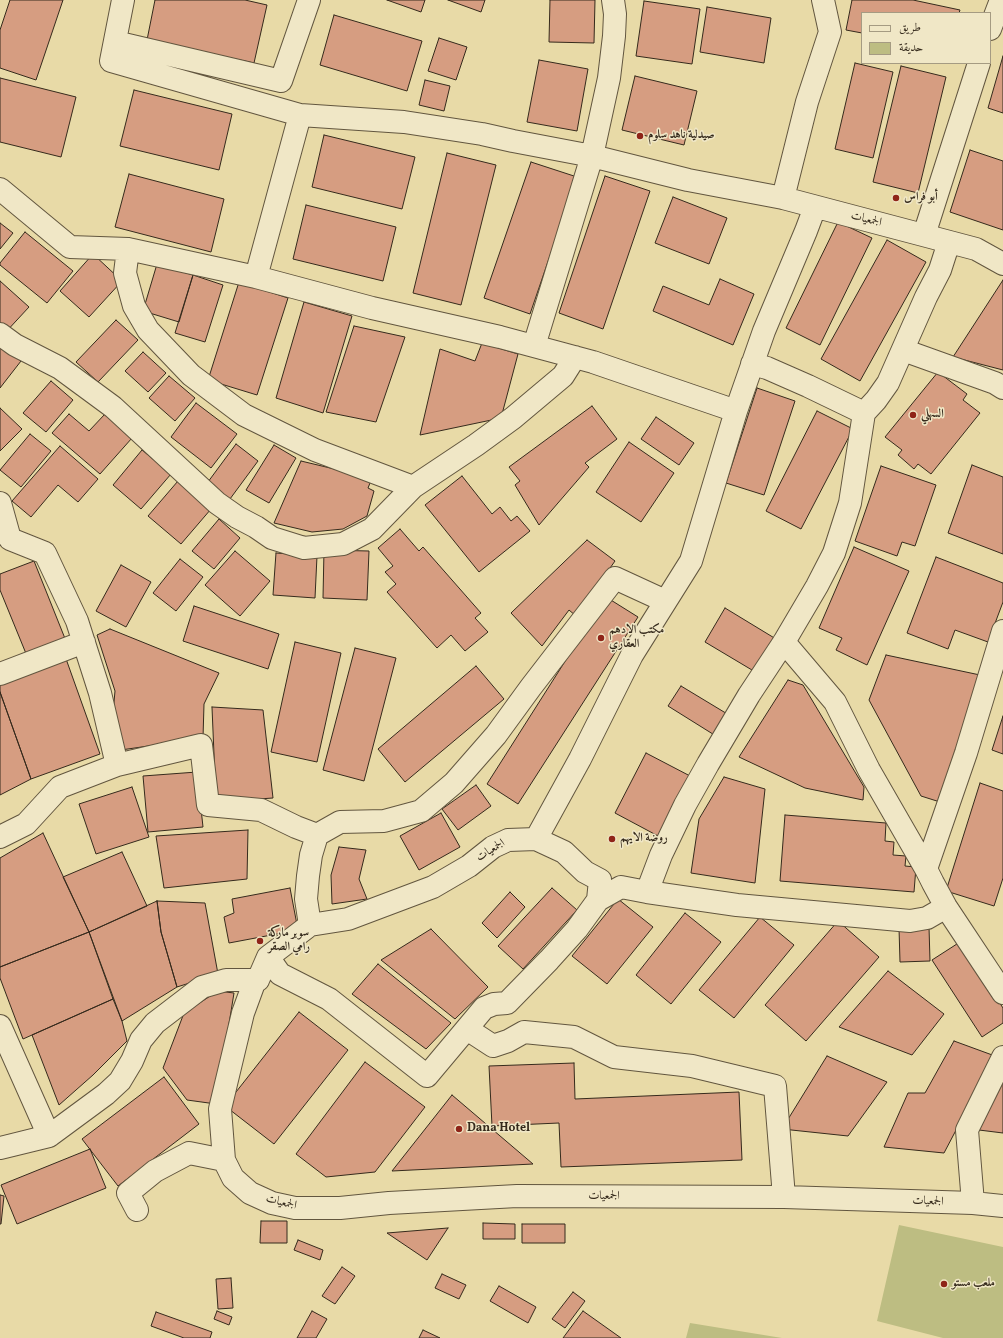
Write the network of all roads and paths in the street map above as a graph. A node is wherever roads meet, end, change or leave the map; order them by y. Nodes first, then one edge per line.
1 (123, 0) edge
2 (309, 0) edge
3 (614, 0) edge
4 (823, 0) edge
5 (1002, 0) edge
6 (991, 27) edge
7 (115, 42) junction
8 (979, 64) edge
9 (300, 115) junction
10 (592, 156) junction
11 (0, 189) edge
12 (783, 198) junction
13 (815, 207) junction
14 (924, 235) junction
15 (949, 242) junction
16 (128, 249) junction
17 (1003, 264) edge
18 (256, 277) junction
19 (0, 334) edge
20 (534, 346) junction
21 (903, 350) junction
22 (575, 357) junction
23 (752, 364) junction
24 (1003, 388) edge
25 (736, 411) junction
26 (864, 413) junction
27 (413, 487) junction
28 (0, 503) edge
29 (5, 541) edge
30 (665, 601) junction
31 (1003, 631) edge
32 (84, 642) junction
33 (784, 642) junction
34 (0, 674) edge
35 (117, 765) junction
36 (317, 835) junction
37 (0, 837) edge
38 (536, 839) junction
39 (926, 869) junction
40 (647, 892) junction
41 (598, 900) junction
42 (946, 907) junction
43 (310, 925) junction
44 (268, 957) junction
45 (258, 980) junction
46 (1003, 993) edge
47 (0, 1026) edge
48 (467, 1029) junction
49 (1003, 1058) edge
50 (49, 1136) junction
51 (0, 1148) edge
52 (224, 1160) junction
53 (784, 1197) junction
54 (973, 1203) junction
55 (1003, 1206) edge
56 (138, 1210) dead end

1 - 7 street
2 - 7 street
3 - 10 street
4 - 12 street
5 - 6 street
7 - 9 street, الجمعيات
8 - 14 street
9 - 10 street, الجمعيات
9 - 18 street
10 - 12 street, الجمعيات
10 - 20 street
11 - 16 street
12 - 13 street, الجمعيات
13 - 14 street, الجمعيات
13 - 23 street
14 - 15 street, الجمعيات
15 - 17 street, الجمعيات
15 - 21 street
16 - 18 street
16 - 27 street
18 - 20 street
19 - 27 street
20 - 22 street
21 - 24 street
21 - 26 street
22 - 25 street
22 - 27 street
23 - 25 street
23 - 26 street
25 - 30 street
26 - 33 street
28 - 29 street
29 - 32 street
30 - 36 street
30 - 38 street
31 - 39 street
32 - 34 street
32 - 35 street
33 - 39 street
33 - 40 street
35 - 36 street
35 - 37 street
36 - 43 street
38 - 41 street, الجمعيات
38 - 43 street, الجمعيات
39 - 42 street
40 - 41 street
40 - 42 street
41 - 48 street
42 - 46 street
43 - 44 street
44 - 45 street
44 - 48 street
45 - 50 street
45 - 52 street
47 - 50 street
48 - 53 street
49 - 54 street
50 - 51 street
52 - 53 street, الجمعيات
52 - 56 street
53 - 54 street, الجمعيات
54 - 55 street, الجمعيات

